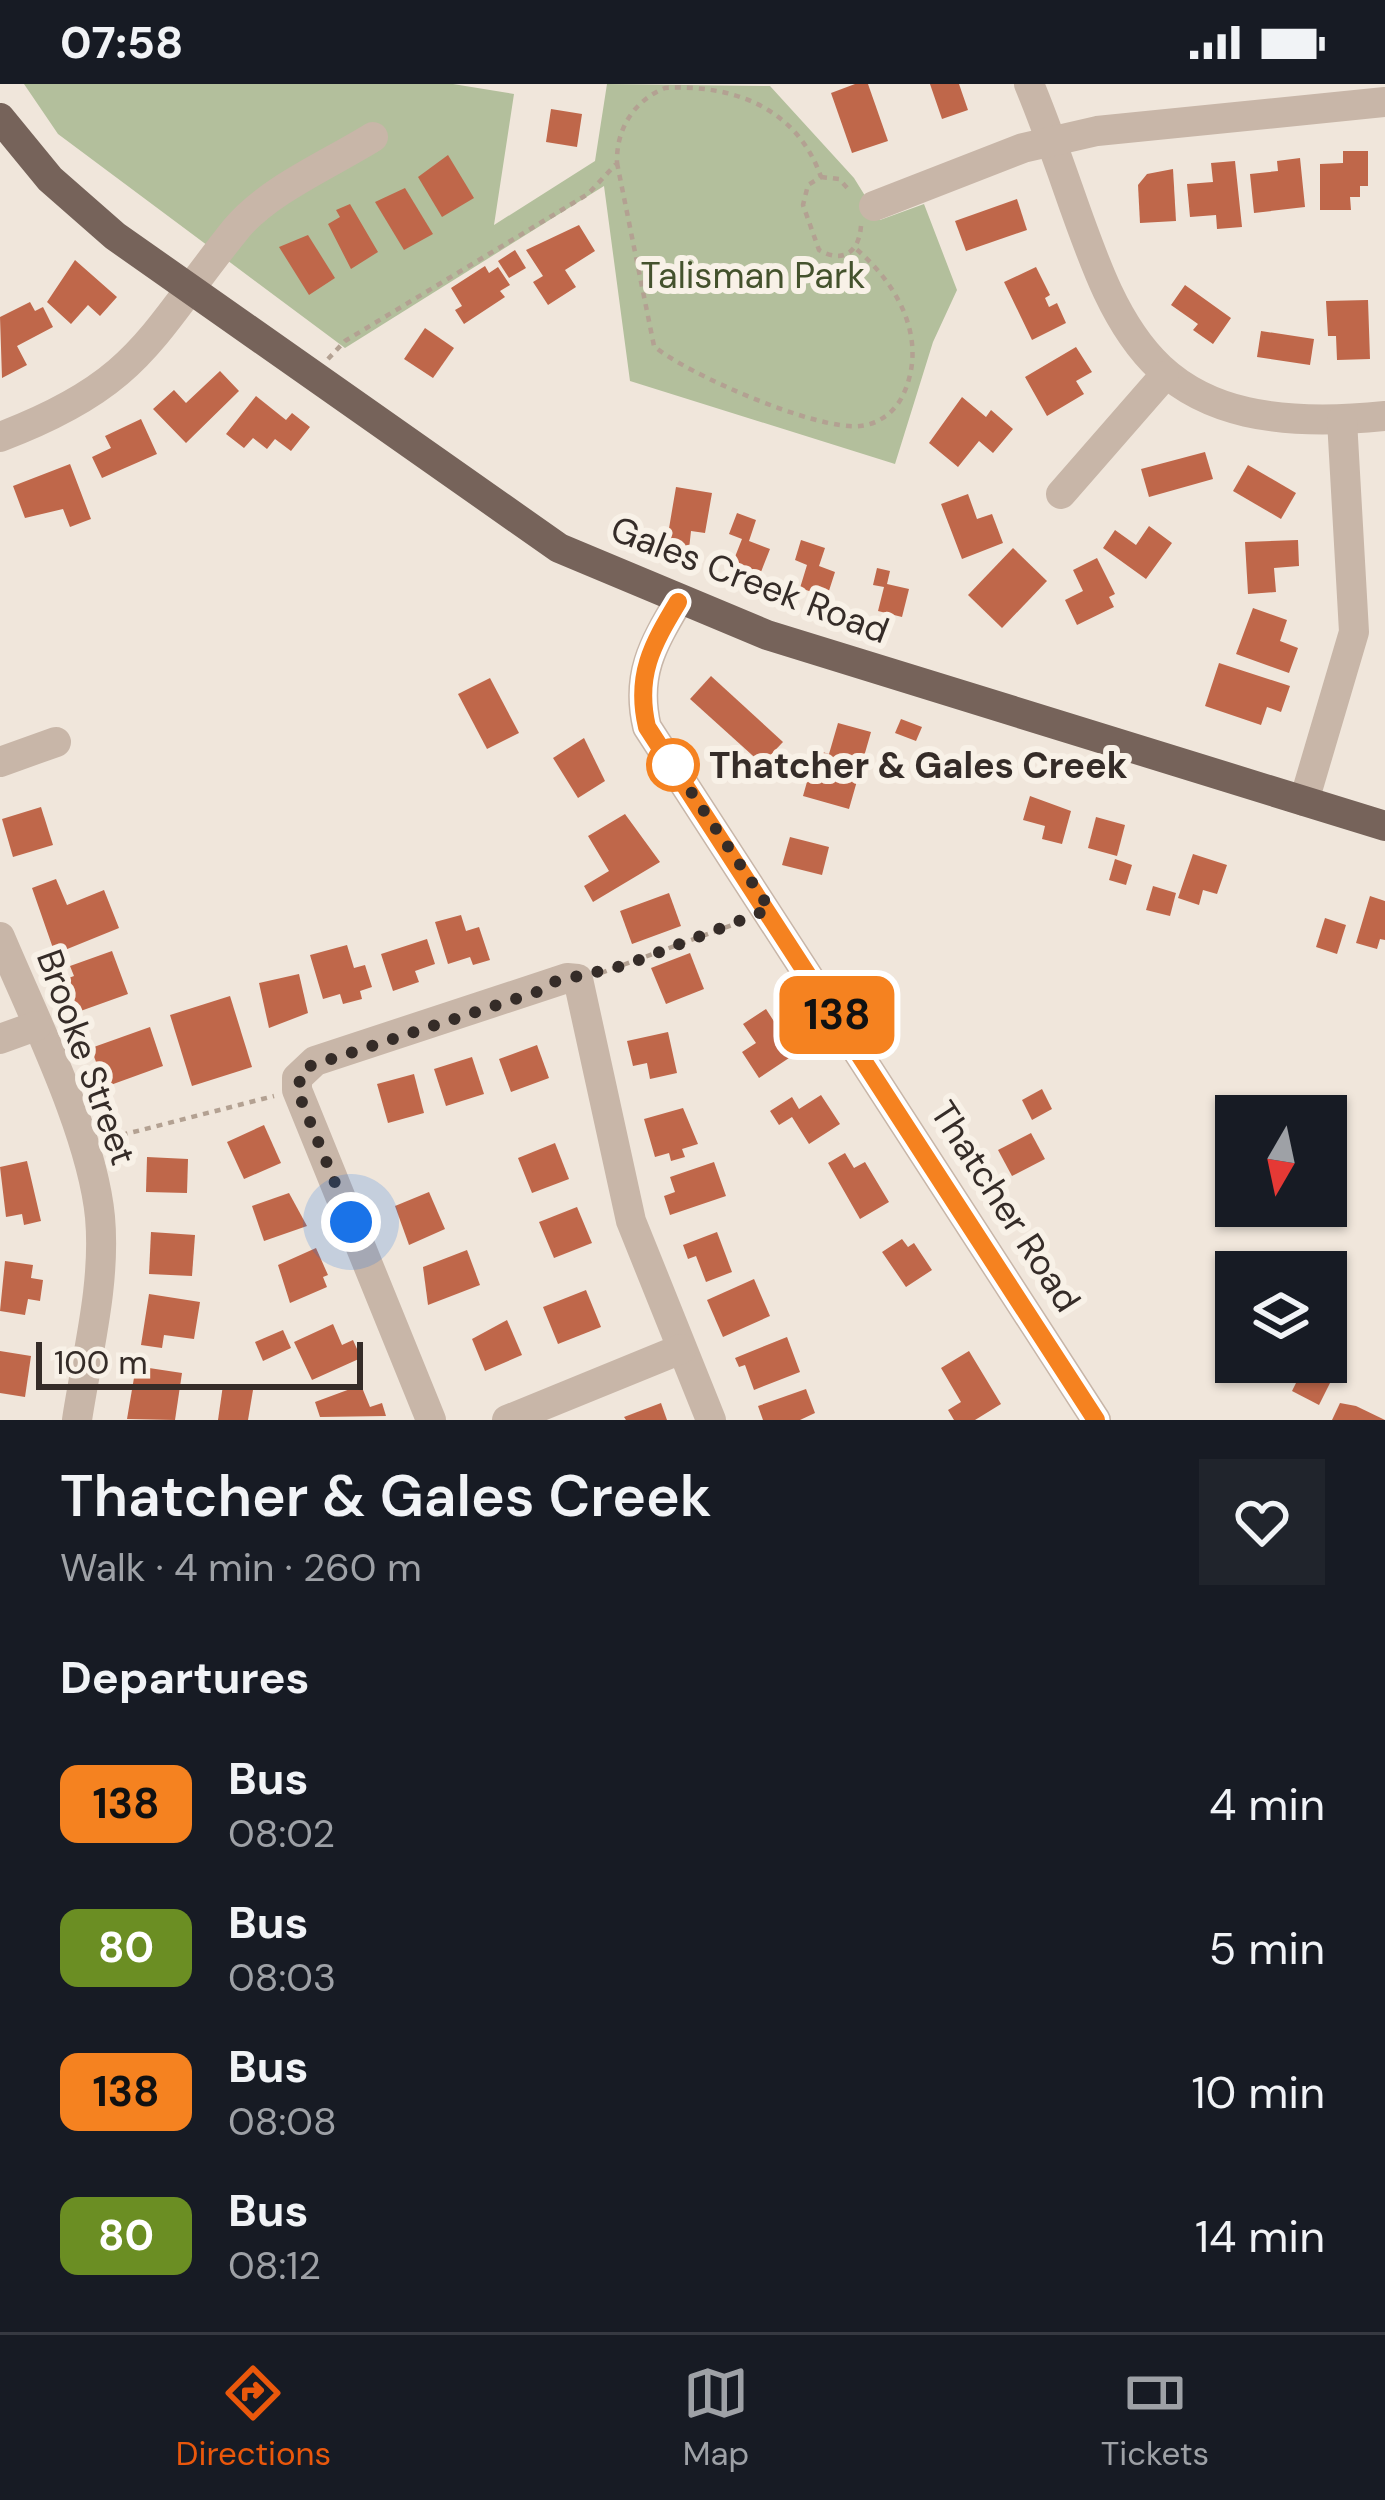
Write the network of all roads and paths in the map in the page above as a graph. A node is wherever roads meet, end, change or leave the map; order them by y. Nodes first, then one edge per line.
1 (1029, 84) edge
2 (1291, 97) edge
3 (1385, 102) edge
4 (0, 118) edge
5 (373, 137) dead end
6 (1053, 141) junction
7 (617, 163) junction
8 (821, 177) junction
9 (861, 208) junction
10 (856, 248) junction
11 (192, 289) junction
12 (1164, 376) junction
13 (310, 377) junction
14 (1385, 416) edge
15 (1342, 420) junction
16 (0, 437) edge
17 (1061, 494) dead end
18 (678, 602) junction
19 (56, 742) dead end
20 (0, 762) edge
21 (1304, 801) junction
22 (1385, 826) edge
23 (770, 909) junction
24 (0, 937) edge
25 (578, 979) junction
26 (36, 1026) junction
27 (0, 1039) edge
28 (297, 1084) junction
29 (82, 1146) junction
30 (681, 1349) junction
31 (77, 1420) edge
32 (431, 1420) edge
33 (507, 1420) edge
34 (711, 1420) edge
35 (1096, 1420) edge

1 - 6 street
2 - 3 street
2 - 6 street
4 - 11 main road, Gales Creek Road
5 - 11 street
6 - 9 street
6 - 12 street
7 - 8 path
7 - 10 path
7 - 13 path
8 - 9 path
8 - 10 path
9 - 10 path
11 - 13 main road, Gales Creek Road
11 - 16 street
12 - 15 street
12 - 17 street
13 - 18 main road, Gales Creek Road
14 - 15 street
15 - 21 street
18 - 21 main road, Gales Creek Road
18 - 23 street, Thatcher Road
19 - 20 street
21 - 22 main road, Gales Creek Road
23 - 25 path
23 - 35 street, Thatcher Road
24 - 26 street, Brooke Street
25 - 28 street
25 - 30 street
26 - 27 street
26 - 29 street, Brooke Street
28 - 29 path
28 - 32 street
29 - 31 street, Brooke Street
30 - 33 street
30 - 34 street

